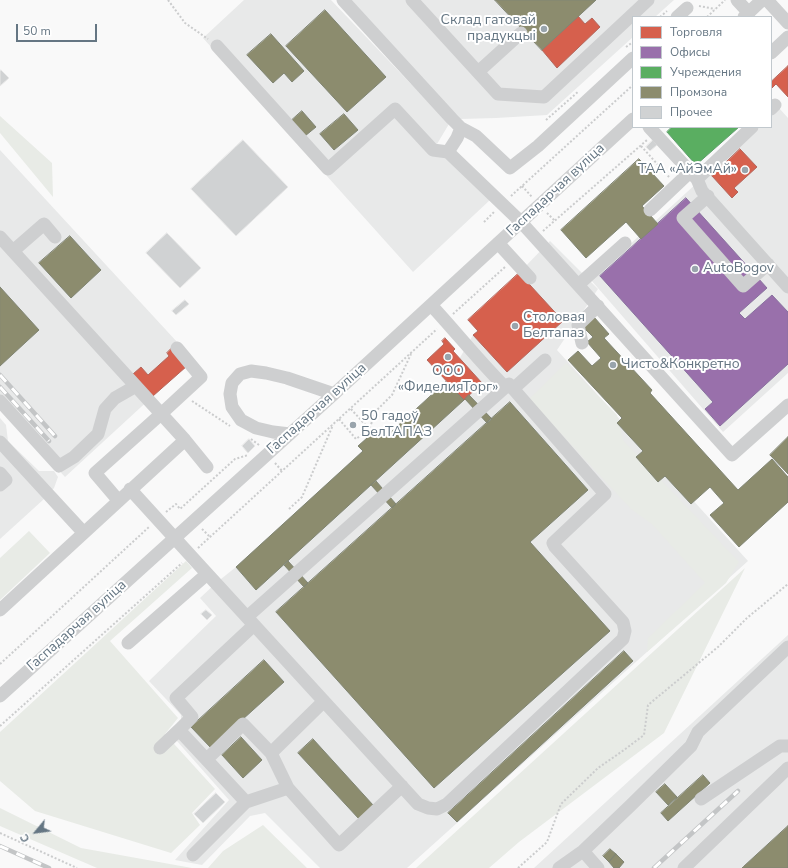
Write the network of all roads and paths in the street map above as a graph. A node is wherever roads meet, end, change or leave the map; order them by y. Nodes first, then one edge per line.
1 (168, 0) edge
2 (342, 0) edge
3 (412, 0) edge
4 (648, 0) edge
5 (725, 0) edge
6 (737, 0) edge
7 (762, 0) edge
8 (766, 0) edge
9 (746, 15) edge
10 (708, 16) edge
11 (788, 23) edge
12 (521, 33) dead end
13 (788, 37) edge
14 (217, 46) joint
15 (772, 51) edge
16 (632, 59) edge
17 (478, 72) junction
18 (632, 86) edge
19 (632, 120) edge
20 (461, 128) junction
21 (751, 128) edge
22 (652, 130) edge
23 (641, 146) junction
24 (448, 152) junction
25 (693, 176) junction
26 (676, 185) junction
27 (708, 196) junction
28 (503, 204) junction
29 (650, 210) dead end
30 (484, 222) dead end
31 (521, 222) junction
32 (0, 237) edge
33 (55, 237) dead end
34 (536, 238) junction
35 (626, 242) dead end
36 (498, 243) junction
37 (12, 251) junction
38 (513, 259) junction
39 (768, 264) junction
40 (530, 278) dead end
41 (578, 284) junction
42 (788, 287) edge
43 (431, 304) junction
44 (598, 306) junction
45 (446, 320) junction
46 (582, 343) dead end
47 (177, 348) dead end
48 (411, 352) junction
49 (545, 360) dead end
50 (136, 386) junction
51 (509, 388) junction
52 (334, 394) junction
53 (182, 395) junction
54 (0, 401) edge
55 (788, 405) edge
56 (350, 408) junction
57 (161, 414) junction
58 (339, 419) junction
59 (334, 424) junction
60 (233, 428) dead end
61 (369, 429) junction
62 (290, 434) junction
63 (246, 436) dead end
64 (184, 440) junction
65 (3, 450) edge
66 (254, 450) dead end
67 (250, 455) dead end
68 (275, 462) dead end
69 (207, 467) dead end
70 (282, 471) junction
71 (0, 474) edge
72 (0, 485) edge
73 (130, 489) junction
74 (118, 500) junction
75 (289, 509) dead end
76 (158, 520) junction
77 (83, 532) junction
78 (175, 538) junction
79 (190, 555) junction
80 (207, 574) junction
81 (788, 584) edge
82 (0, 610) edge
83 (250, 621) junction
84 (128, 643) dead end
85 (788, 647) edge
86 (0, 664) edge
87 (0, 696) edge
88 (324, 701) junction
89 (0, 726) edge
90 (179, 730) junction
91 (788, 746) edge
92 (160, 748) dead end
93 (271, 753) junction
94 (207, 759) junction
95 (788, 768) edge
96 (402, 786) junction
97 (288, 788) junction
98 (701, 799) dead end
99 (246, 802) junction
100 (0, 833) edge
101 (583, 851) junction
102 (193, 855) dead end
103 (77, 868) edge
104 (518, 868) edge
105 (559, 868) edge
106 (598, 868) edge
107 (684, 868) edge

1 - 14 path
2 - 20 street
3 - 17 street
4 - 17 street
5 - 10 path
6 - 9 street
7 - 9 street
8 - 11 street
12 - 17 street
13 - 15 street
14 - 24 street
16 - 20 street
18 - 28 path
19 - 31 street, Гаспадарчая вуліца
20 - 24 street
21 - 25 street
22 - 23 path
22 - 25 street
23 - 26 path
23 - 34 path
24 - 28 street
25 - 26 street
25 - 27 street
26 - 29 street
27 - 39 street
27 - 39 street
28 - 30 path
28 - 31 street
31 - 34 street
31 - 36 street, Гаспадарчая вуліца
32 - 37 street
33 - 37 street
34 - 41 street
35 - 41 street
36 - 38 street
36 - 43 street, Гаспадарчая вуліца
37 - 50 street
38 - 40 street
38 - 45 path
39 - 42 street
41 - 44 street
43 - 45 street
43 - 52 street, Гаспадарчая вуліца
44 - 46 street
44 - 55 street
45 - 48 path
45 - 51 street
47 - 53 street
48 - 56 path
48 - 61 path
49 - 51 street
50 - 54 street
50 - 57 street
51 - 83 street
51 - 96 street
52 - 62 street, Гаспадарчая вуліца
52 - 62 street
53 - 57 street
53 - 60 path
56 - 58 path
56 - 61 path
57 - 64 street
57 - 74 street
58 - 59 path
58 - 61 path
59 - 70 path
59 - 75 path
62 - 78 street, Гаспадарчая вуліца
63 - 66 path
64 - 69 street
64 - 73 street
65 - 77 street
67 - 76 path
68 - 70 path
70 - 79 path
71 - 72 street
73 - 74 street
73 - 76 street
74 - 77 street
76 - 78 street
76 - 86 path
77 - 82 street
78 - 79 street
78 - 87 street, Гаспадарчая вуліца
79 - 80 street
79 - 89 path
80 - 83 street
80 - 84 street
81 - 104 path
83 - 88 street
83 - 90 street
85 - 101 street
88 - 93 street
88 - 96 street
90 - 92 street
90 - 94 street
91 - 98 street
93 - 94 street
93 - 97 street
94 - 99 street
95 - 107 street
96 - 97 street
97 - 99 street
99 - 102 street
100 - 103 path
101 - 105 street
101 - 106 street

